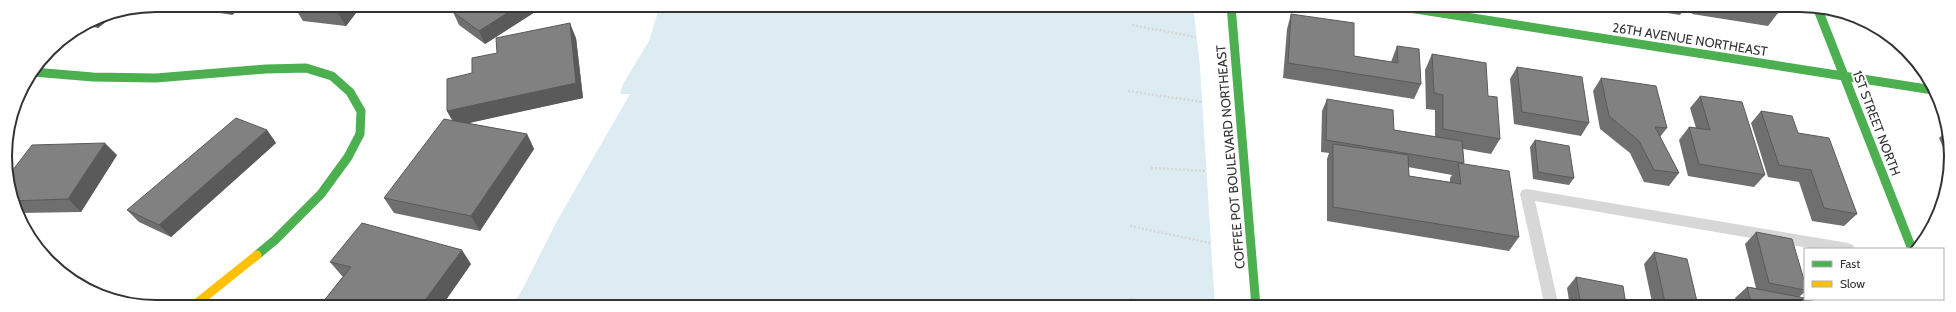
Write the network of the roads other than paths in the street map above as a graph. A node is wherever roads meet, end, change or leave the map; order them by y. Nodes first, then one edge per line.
1 (1232, 12) edge
2 (1435, 12) edge
3 (1819, 13) edge
4 (39, 72) edge
5 (1844, 76) junction
6 (1928, 89) edge
7 (1911, 247) edge
8 (1842, 248) edge
9 (201, 300) edge
10 (1255, 300) edge
11 (1550, 300) edge

1 - 10 street, COFFEE POT BOULEVARD NORTHEAST
2 - 5 street, 26TH AVENUE NORTHEAST
3 - 5 street, 1ST STREET NORTH
4 - 9 street
5 - 6 street, 26TH AVENUE NORTHEAST
5 - 7 street, 1ST STREET NORTH
8 - 11 lane

